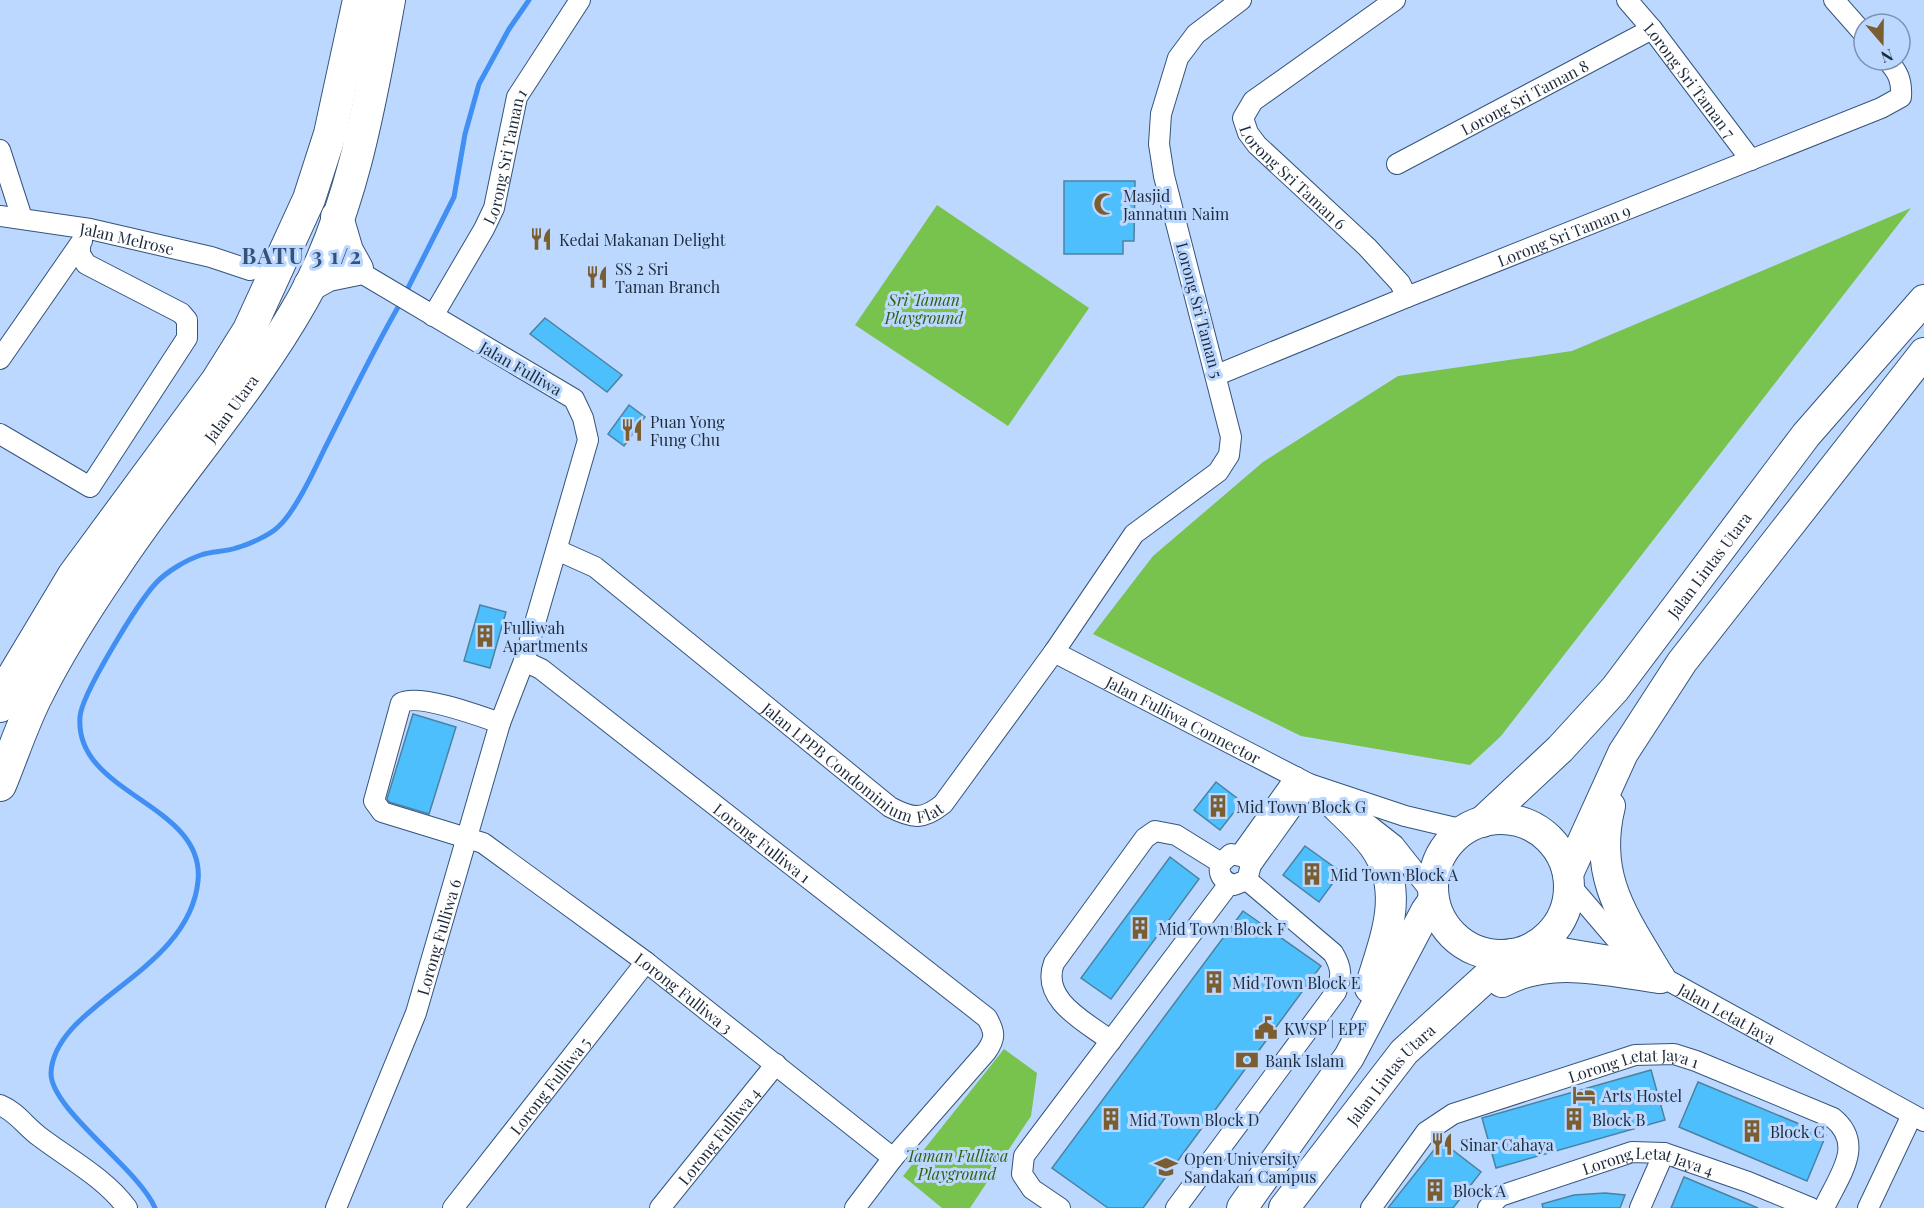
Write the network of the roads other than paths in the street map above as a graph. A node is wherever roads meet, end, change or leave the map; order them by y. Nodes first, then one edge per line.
1 (359, 0) edge
2 (389, 0) edge
3 (580, 0) edge
4 (1241, 0) edge
5 (1395, 0) edge
6 (1627, 0) edge
7 (1834, 0) edge
8 (1852, 20) edge
9 (1652, 28) junction
10 (1898, 72) edge
11 (0, 150) edge
12 (1751, 160) junction
13 (1397, 164) dead end
14 (0, 216) edge
15 (337, 217) junction
16 (22, 218) junction
17 (295, 233) junction
18 (85, 237) junction
19 (324, 254) junction
20 (93, 268) junction
21 (357, 269) junction
22 (250, 270) junction
23 (62, 272) junction
24 (310, 285) junction
25 (1407, 297) junction
26 (1924, 300) edge
27 (433, 316) junction
28 (249, 330) junction
29 (1924, 354) edge
30 (0, 359) edge
31 (1217, 375) junction
32 (0, 434) edge
33 (1134, 534) joint
34 (557, 550) junction
35 (1054, 652) junction
36 (524, 661) junction
37 (0, 706) edge
38 (500, 723) junction
39 (1623, 753) junction
40 (0, 785) edge
41 (1311, 785) junction
42 (1473, 826) junction
43 (468, 838) junction
44 (1242, 871) junction
45 (1568, 879) junction
46 (1433, 897) junction
47 (1523, 951) junction
48 (1634, 960) junction
49 (645, 962) junction
50 (1660, 978) junction
51 (1111, 1041) junction
52 (1404, 1052) junction
53 (1349, 1057) junction
54 (776, 1064) junction
55 (0, 1105) edge
56 (1918, 1118) edge
57 (1664, 1153) junction
58 (893, 1158) junction
59 (127, 1208) edge
60 (336, 1208) edge
61 (453, 1208) edge
62 (660, 1208) edge
63 (855, 1208) edge
64 (1060, 1208) edge
65 (1176, 1208) edge
66 (1242, 1208) edge
67 (1284, 1208) edge
68 (1371, 1208) edge
69 (1488, 1208) edge
70 (1640, 1208) edge
71 (1811, 1208) edge
72 (1824, 1208) edge
73 (1868, 1208) edge

1 - 17 highway, Jalan Utara
2 - 15 highway, Jalan Utara
3 - 27 street, Lorong Sri Taman 1
4 - 31 street, Lorong Sri Taman 5
5 - 25 street, Lorong Sri Taman 6
6 - 9 street, Lorong Sri Taman 7
7 - 8 street
9 - 12 street, Lorong Sri Taman 7
9 - 13 street, Lorong Sri Taman 8
10 - 12 street, Lorong Sri Taman 9
11 - 16 street
12 - 25 street, Lorong Sri Taman 9
14 - 16 street, Jalan Melrose
15 - 19 highway, Jalan Utara
15 - 21 highway
16 - 18 street, Jalan Melrose
17 - 22 street
17 - 28 highway, Jalan Utara
18 - 20 street
18 - 22 street, Jalan Melrose
18 - 23 street
19 - 21 street, Jalan Fulliwa
19 - 24 highway, Jalan Utara
19 - 28 highway
20 - 23 street
20 - 32 street
21 - 24 highway
21 - 27 street, Jalan Fulliwa
22 - 28 street
23 - 30 street
24 - 40 highway, Jalan Utara
25 - 31 street, Lorong Sri Taman 9
26 - 42 main road, Jalan Lintas Utara
27 - 34 street, Jalan Fulliwa
28 - 37 highway, Jalan Utara
29 - 39 main road
31 - 33 street, Lorong Sri Taman 5
33 - 35 street, Jalan LPPB Condominium Flat
34 - 35 street, Jalan LPPB Condominium Flat
34 - 36 street, Jalan Fulliwa
35 - 41 street, Jalan Fulliwa Connector
36 - 38 street, Lorong Fulliwa 6
36 - 58 street, Lorong Fulliwa 1
38 - 43 street, Lorong Fulliwa 6
38 - 43 street, Lorong Fulliwa 3
39 - 45 main road
39 - 50 main road
41 - 42 street, Jalan Fulliwa Connector
41 - 44 street
41 - 46 street, Jalan Fulliwa Connector
41 - 53 main road
42 - 45 main road
42 - 46 main road
43 - 49 street, Lorong Fulliwa 3
43 - 60 street, Lorong Fulliwa 6
44 - 51 street
44 - 51 street
44 - 65 street
45 - 47 main road
45 - 48 street
46 - 47 main road
46 - 53 main road
47 - 48 street, Jalan Letat Jaya
47 - 52 main road, Jalan Lintas Utara
48 - 50 street, Jalan Letat Jaya
49 - 54 street, Lorong Fulliwa 3
49 - 61 street, Lorong Fulliwa 5
50 - 52 main road
50 - 56 street, Jalan Letat Jaya
51 - 64 street
52 - 67 main road, Jalan Lintas Utara
53 - 66 main road
54 - 58 street, Lorong Fulliwa 3
54 - 62 street, Lorong Fulliwa 4
55 - 59 street
56 - 73 street, Jalan Letat Jaya
57 - 69 street, Lorong Letat Jaya 4
57 - 70 street
57 - 71 street, Lorong Letat Jaya 4
58 - 63 street
68 - 72 street, Lorong Letat Jaya 1

